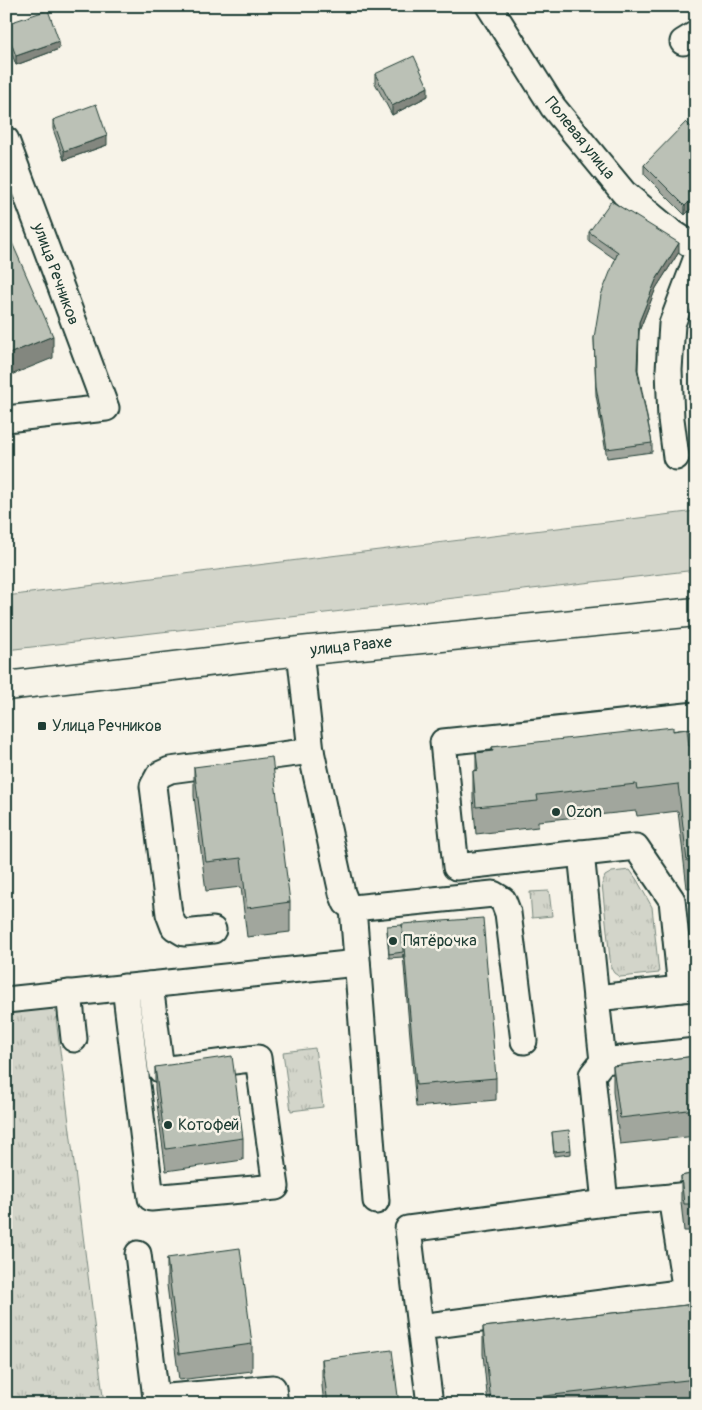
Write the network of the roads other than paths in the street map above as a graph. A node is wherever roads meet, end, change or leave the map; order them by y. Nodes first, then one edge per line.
1 (489, 6) edge
2 (6, 140) edge
3 (696, 248) edge
4 (696, 260) edge
5 (6, 419) edge
6 (676, 457) dead end
7 (696, 612) edge
8 (300, 651) junction
9 (6, 686) edge
10 (694, 718) edge
11 (311, 752) junction
12 (581, 853) junction
13 (353, 908) junction
14 (213, 930) dead end
15 (357, 963) junction
16 (150, 984) junction
17 (125, 987) junction
18 (688, 988) edge
19 (69, 993) junction
20 (596, 998) junction
21 (6, 1000) edge
22 (74, 1039) dead end
23 (524, 1041) dead end
24 (696, 1051) edge
25 (603, 1061) junction
26 (696, 1194) edge
27 (671, 1197) junction
28 (376, 1201) dead end
29 (605, 1203) junction
30 (138, 1254) dead end
31 (420, 1327) junction
32 (275, 1404) edge
33 (430, 1404) edge

1 - 3 street, Полевая улица
2 - 5 street, улица Речников
4 - 6 street
7 - 8 main road, улица Раахе
8 - 9 main road, улица Раахе
8 - 11 street
10 - 12 street
11 - 13 street
11 - 14 street
12 - 18 street
12 - 20 street
13 - 15 street
13 - 23 street
15 - 16 street
15 - 28 street
16 - 17 street
16 - 17 street
17 - 19 street
18 - 20 street
19 - 21 street
19 - 22 street
20 - 25 street
24 - 25 street
25 - 29 street
26 - 27 street
27 - 29 street
27 - 31 street
29 - 31 street
30 - 32 street
31 - 33 street

